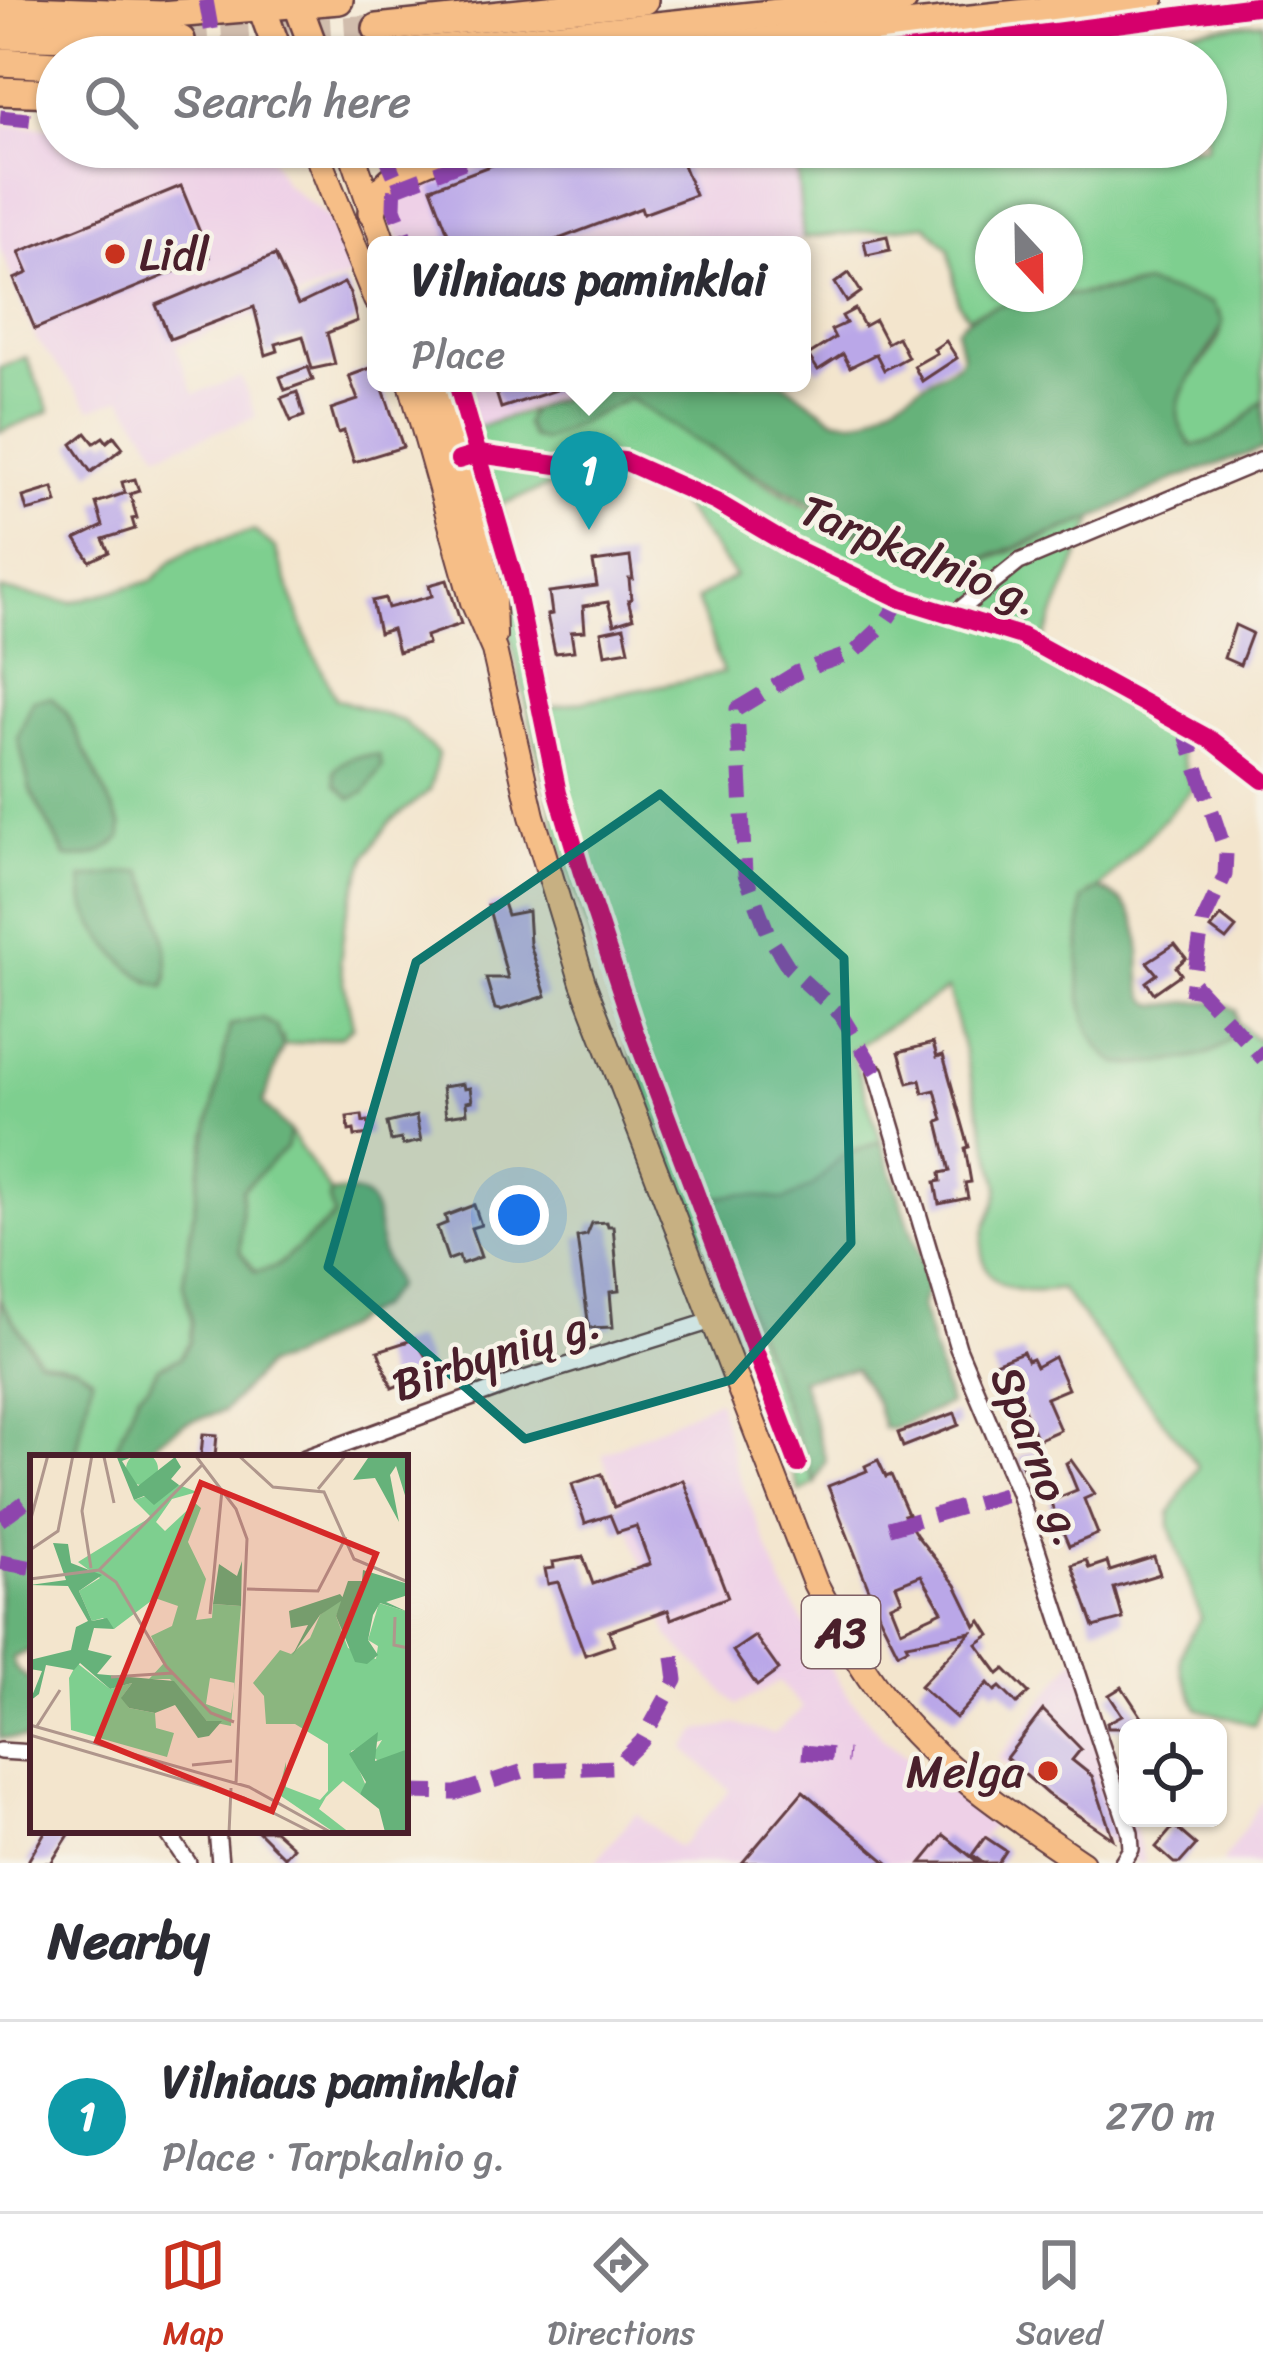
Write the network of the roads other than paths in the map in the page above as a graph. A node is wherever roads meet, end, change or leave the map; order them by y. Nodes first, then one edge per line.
1 (339, 0) edge
2 (644, 0) edge
3 (903, 0) edge
4 (1150, 0) edge
5 (297, 2) edge
6 (260, 4) edge
7 (0, 10) edge
8 (0, 35) edge
9 (36, 36) edge
10 (272, 36) edge
11 (309, 36) edge
12 (410, 36) tunnel mouth
13 (442, 36) edge
14 (816, 36) edge
15 (0, 62) edge
16 (36, 64) edge
17 (0, 91) edge
18 (36, 92) edge
19 (323, 168) edge
20 (357, 168) edge
21 (415, 168) edge
22 (372, 212) junction
23 (381, 236) edge
24 (367, 278) edge
25 (414, 392) edge
26 (438, 392) edge
27 (459, 460) junction
28 (1263, 460) edge
29 (952, 616) junction
30 (494, 650) junction
31 (1263, 780) edge
32 (876, 1072) dead end
33 (712, 1321) junction
34 (313, 1455) edge
35 (0, 1751) edge
36 (30, 1753) edge
37 (168, 1833) edge
38 (217, 1833) edge
39 (188, 1863) edge
40 (220, 1863) edge
41 (1082, 1863) edge
42 (1122, 1863) edge

1 - 5 highway
2 - 12 highway
3 - 13 highway
4 - 14 highway
5 - 6 highway
5 - 11 highway
6 - 7 highway
6 - 10 highway
8 - 9 highway
15 - 16 highway
17 - 18 highway
19 - 24 main road
20 - 22 main road
21 - 22 highway
22 - 23 main road
25 - 30 main road, A3
26 - 27 main road, A3
27 - 29 street, Tarpkalnio g.
27 - 30 main road, A3
28 - 29 street
29 - 31 street, Tarpkalnio g.
30 - 33 main road, A3
32 - 42 street, Sparno g.
33 - 34 street, Birbynių g.
33 - 41 main road, A3
35 - 36 street
37 - 39 street
38 - 40 street

